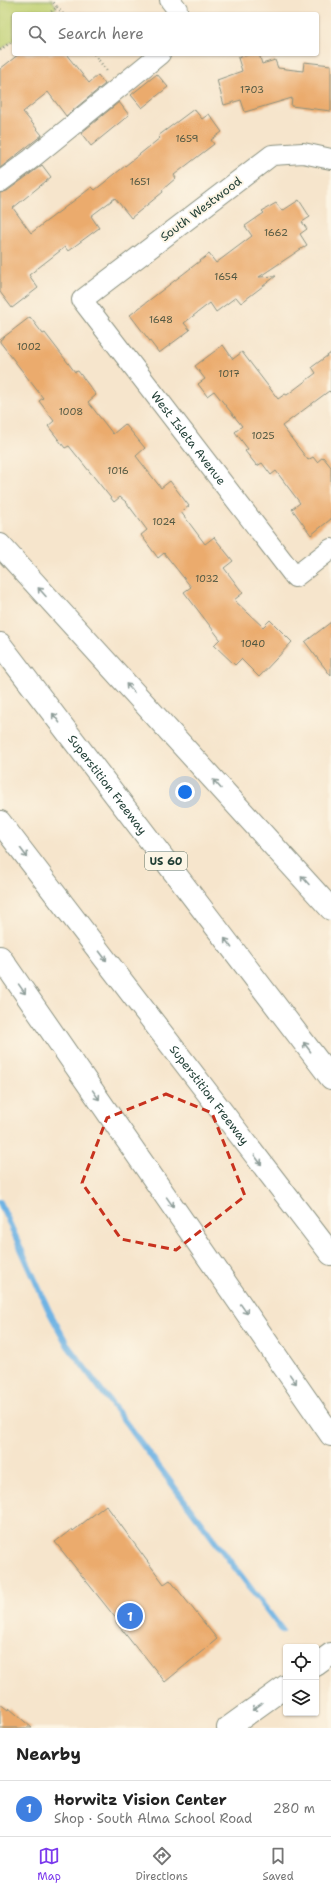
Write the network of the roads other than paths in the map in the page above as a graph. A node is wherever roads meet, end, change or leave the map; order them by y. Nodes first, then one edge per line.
1 (170, 0) edge
2 (177, 12) edge
3 (158, 56) edge
4 (331, 159) edge
5 (0, 182) edge
6 (82, 300) joint
7 (0, 545) edge
8 (331, 549) edge
9 (0, 644) edge
10 (0, 822) edge
11 (331, 909) edge
12 (0, 956) edge
13 (331, 1078) edge
14 (331, 1254) edge
15 (331, 1435) edge
16 (331, 1654) edge
17 (319, 1662) edge
18 (283, 1688) edge
19 (228, 1728) edge

1 - 2 street
3 - 5 street
4 - 6 street, South Westwood
6 - 8 street, West Isleta Avenue
11 -> 7 main road
13 -> 9 main road, Superstition Freeway / US 60
10 -> 14 main road, Superstition Freeway
12 -> 15 main road
16 - 17 main road
18 -> 19 main road

